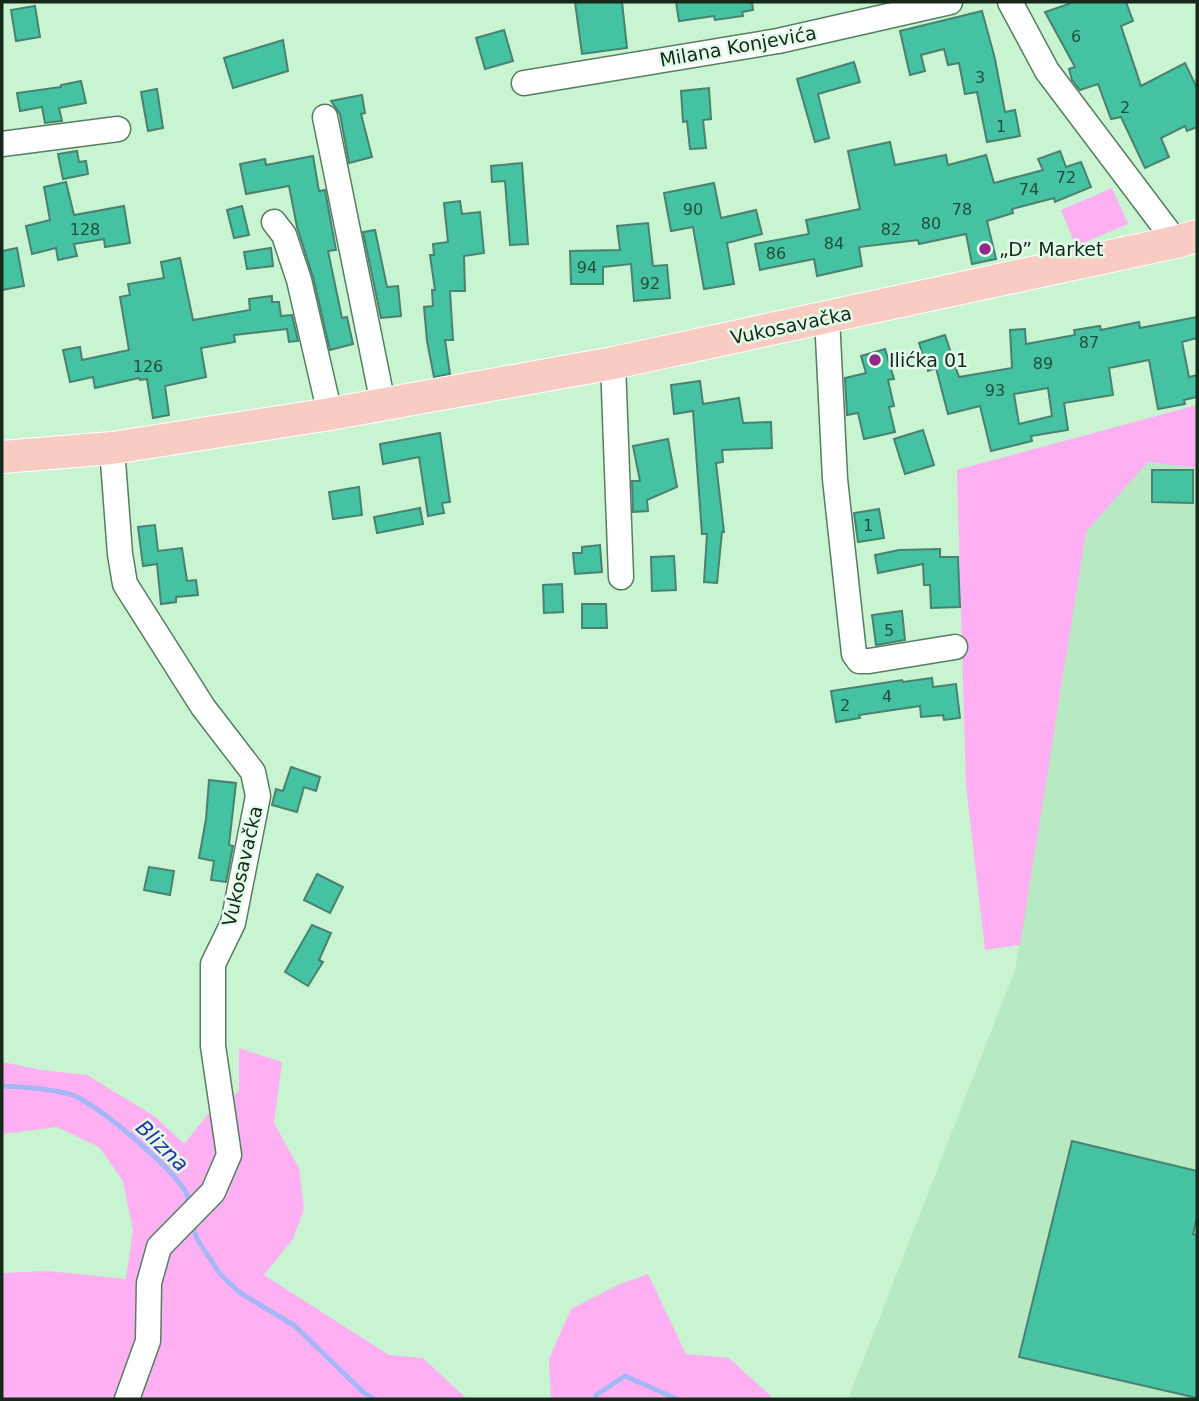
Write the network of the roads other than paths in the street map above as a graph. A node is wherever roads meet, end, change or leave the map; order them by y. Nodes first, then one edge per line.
1 (950, 2) edge
2 (1010, 2) edge
3 (524, 83) dead end
4 (325, 117) dead end
5 (118, 130) dead end
6 (2, 144) edge
7 (274, 222) dead end
8 (1186, 239) edge
9 (827, 317) junction
10 (613, 363) junction
11 (383, 404) junction
12 (330, 414) junction
13 (111, 448) junction
14 (2, 457) edge
15 (621, 578) dead end
16 (956, 648) dead end
17 (127, 1399) edge

1 - 3 street, Milana Konjevića
2 - 8 street
4 - 11 street
5 - 6 street
7 - 12 street
8 - 9 main road, Vukosavačka
9 - 10 main road, Vukosavačka
9 - 16 street
10 - 11 main road, Vukosavačka
10 - 15 street
11 - 12 main road, Vukosavačka
12 - 13 main road, Vukosavačka
13 - 14 main road, Vukosavačka
13 - 17 street, Vukosavačka

